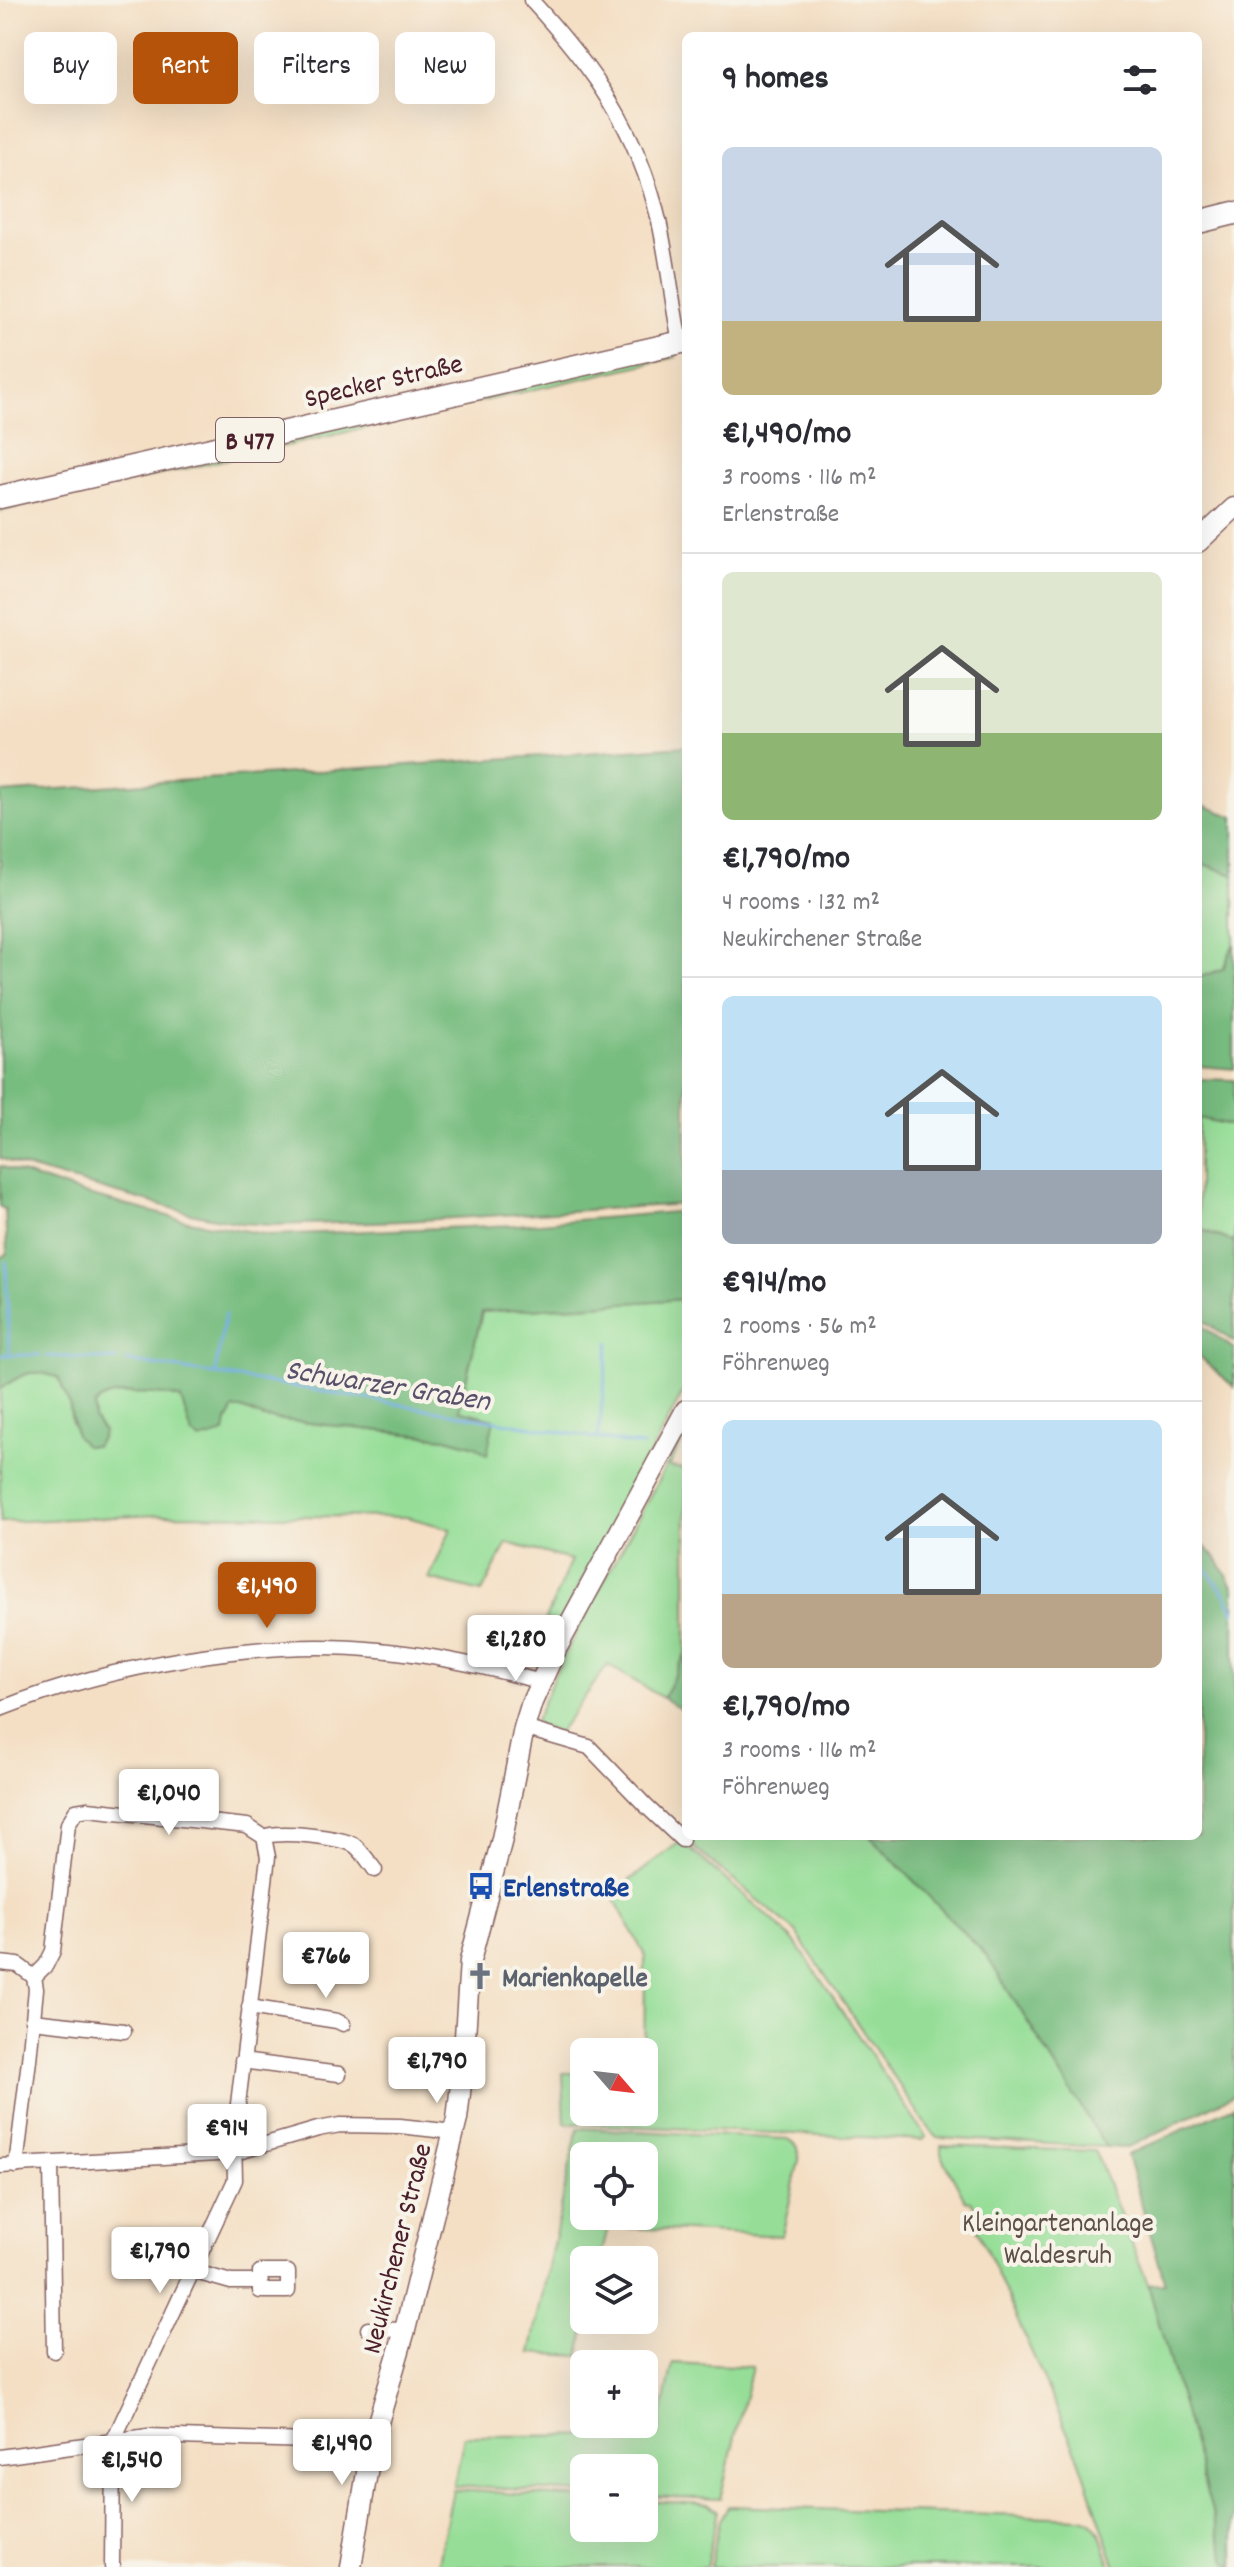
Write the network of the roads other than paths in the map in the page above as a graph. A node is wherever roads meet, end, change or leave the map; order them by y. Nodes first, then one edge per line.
1 (531, 0) edge
2 (1234, 213) edge
3 (1202, 221) edge
4 (682, 337) edge
5 (682, 342) edge
6 (0, 497) edge
7 (1234, 508) edge
8 (1202, 538) edge
9 (682, 1418) edge
10 (541, 1682) junction
11 (0, 1709) edge
12 (524, 1728) junction
13 (266, 1840) junction
14 (682, 1840) dead end
15 (375, 1870) dead end
16 (0, 1963) edge
17 (34, 1977) junction
18 (249, 2007) junction
19 (32, 2021) junction
20 (343, 2024) dead end
21 (124, 2031) dead end
22 (242, 2061) junction
23 (339, 2074) dead end
24 (454, 2132) junction
25 (235, 2153) junction
26 (51, 2164) junction
27 (0, 2166) edge
28 (16, 2166) junction
29 (192, 2271) junction
30 (261, 2282) dead end
31 (368, 2329) dead end
32 (405, 2330) junction
33 (54, 2351) dead end
34 (113, 2441) junction
35 (372, 2443) junction
36 (0, 2457) edge
37 (112, 2567) edge
38 (351, 2567) edge

1 - 4 street
2 - 3 main road
5 - 6 main road, Specker Straße / B 477
7 - 8 street
9 - 10 street, Neukirchener Straße
10 - 11 street
10 - 12 street, Neukirchener Straße
12 - 14 street
12 - 24 street, Neukirchener Straße
13 - 15 street
13 - 17 street
13 - 18 street
16 - 17 street
17 - 19 street
18 - 20 street
18 - 22 street
19 - 21 street
19 - 28 street
22 - 23 street
22 - 25 street
24 - 25 street
24 - 32 street, Neukirchener Straße
25 - 26 street
25 - 29 street
26 - 28 street
26 - 33 street
27 - 28 street
29 - 30 street
29 - 34 street
31 - 32 street
32 - 35 street, Neukirchener Straße
34 - 35 street
34 - 36 street
34 - 37 street
35 - 38 street, Neukirchener Straße

